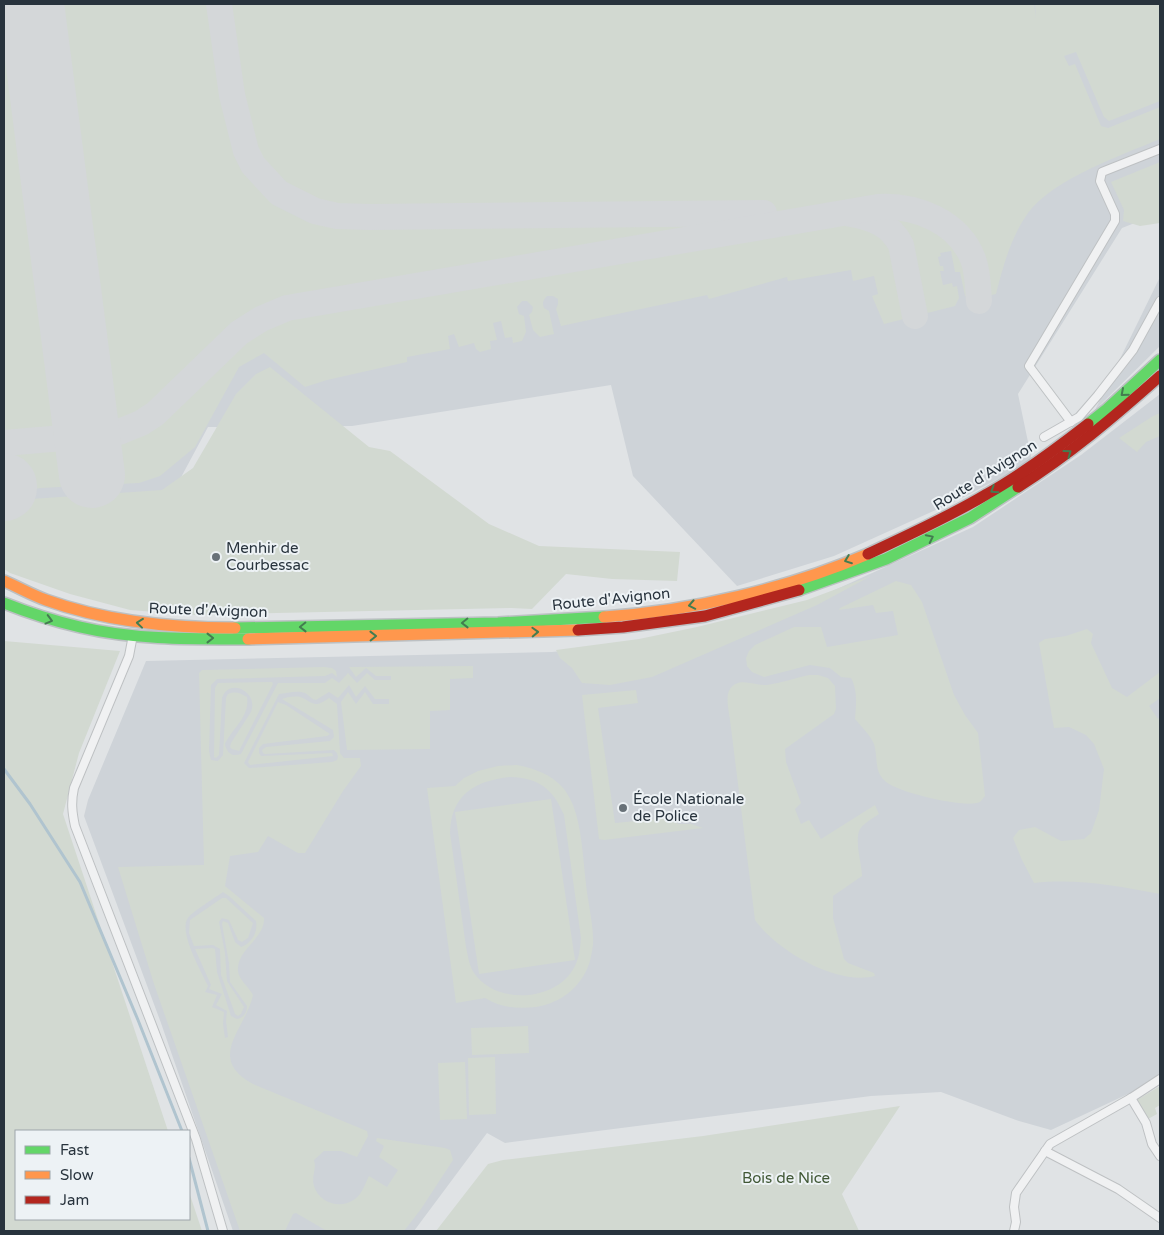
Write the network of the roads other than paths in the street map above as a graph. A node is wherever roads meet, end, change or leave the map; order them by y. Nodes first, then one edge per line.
1 (1160, 149) edge
2 (1160, 301) edge
3 (1160, 360) edge
4 (1160, 376) edge
5 (1072, 422) junction
6 (1044, 437) dead end
7 (4, 581) edge
8 (4, 603) edge
9 (133, 635) junction
10 (1160, 1079) edge
11 (1131, 1098) junction
12 (1045, 1151) junction
13 (1160, 1156) edge
14 (1160, 1218) edge
15 (224, 1231) edge
16 (1014, 1231) edge

1 - 5 street
2 - 5 street
3 -> 7 main road, Route d'Avignon
9 -> 4 main road, Route d'Avignon
5 - 6 street
8 -> 9 main road, Route d'Avignon
9 - 15 street
10 - 11 street
11 - 12 street
11 - 13 street
12 - 14 street
12 - 16 street

